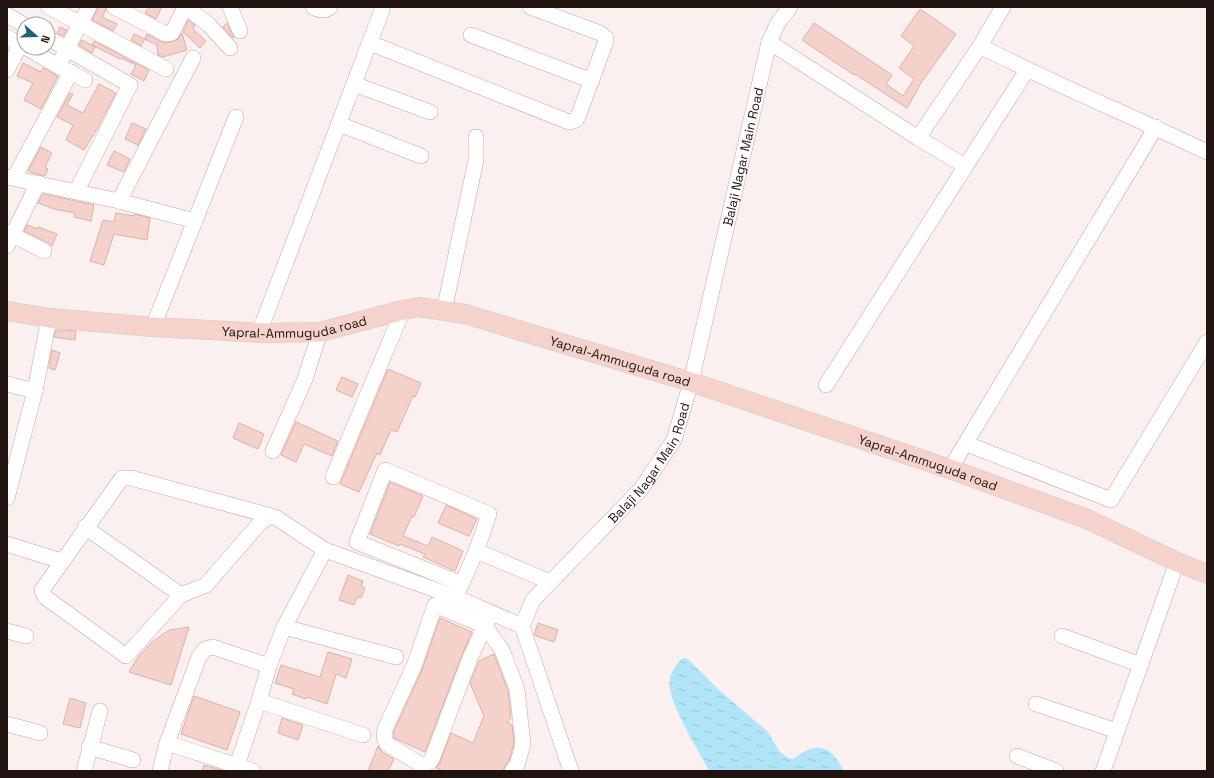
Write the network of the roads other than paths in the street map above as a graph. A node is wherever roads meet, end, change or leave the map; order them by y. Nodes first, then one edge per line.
1 (49, 7) edge
2 (89, 7) edge
3 (114, 7) edge
4 (186, 7) edge
5 (230, 7) edge
6 (313, 7) edge
7 (330, 7) edge
8 (530, 7) edge
9 (790, 7) edge
10 (1003, 7) edge
11 (382, 10) dead end
12 (7, 15) edge
13 (16, 20) edge
14 (81, 23) junction
15 (240, 31) dead end
16 (471, 36) dead end
17 (7, 37) edge
18 (16, 42) edge
19 (769, 42) junction
20 (56, 43) edge
21 (370, 43) junction
22 (980, 46) junction
23 (230, 48) dead end
24 (67, 50) junction
25 (17, 56) edge
26 (41, 56) edge
27 (194, 58) dead end
28 (64, 69) junction
29 (166, 69) dead end
30 (7, 70) edge
31 (1027, 70) junction
32 (86, 80) dead end
33 (592, 81) junction
34 (354, 84) junction
35 (430, 112) dead end
36 (236, 118) dead end
37 (339, 124) junction
38 (1156, 128) junction
39 (476, 138) dead end
40 (918, 138) junction
41 (1207, 152) edge
42 (422, 156) dead end
43 (966, 166) junction
44 (10, 177) edge
45 (38, 184) junction
46 (76, 192) junction
47 (118, 200) junction
48 (195, 221) junction
49 (9, 238) edge
50 (44, 251) dead end
51 (403, 310) junction
52 (7, 311) edge
53 (444, 311) junction
54 (49, 318) junction
55 (153, 327) junction
56 (320, 332) junction
57 (259, 333) junction
58 (1207, 342) edge
59 (691, 382) junction
60 (7, 384) edge
61 (826, 385) dead end
62 (35, 391) junction
63 (967, 444) dead end
64 (14, 446) edge
65 (273, 451) dead end
66 (950, 469) junction
67 (333, 477) dead end
68 (7, 498) edge
69 (270, 516) junction
70 (85, 527) junction
71 (7, 544) edge
72 (325, 550) junction
73 (477, 550) junction
74 (61, 561) junction
75 (1177, 562) junction
76 (1207, 574) edge
77 (550, 582) junction
78 (459, 591) junction
79 (181, 595) junction
80 (488, 620) junction
81 (522, 626) junction
82 (284, 627) junction
83 (7, 631) edge
84 (26, 636) dead end
85 (1062, 636) dead end
86 (396, 657) dead end
87 (1141, 665) junction
88 (269, 666) junction
89 (259, 701) junction
90 (1036, 704) dead end
91 (100, 711) dead end
92 (7, 724) edge
93 (1118, 731) junction
94 (40, 733) dead end
95 (363, 735) dead end
96 (167, 744) junction
97 (89, 747) junction
98 (1016, 756) dead end
99 (133, 760) dead end
100 (428, 768) edge
101 (236, 769) edge
102 (84, 771) edge
103 (160, 771) edge
104 (253, 771) edge
105 (512, 771) edge
106 (571, 771) edge
107 (1056, 771) edge
108 (1103, 771) edge

1 - 14 street
2 - 14 street
3 - 4 street
4 - 23 street
5 - 15 street
6 - 7 street
8 - 33 street
9 - 19 street, Balaji Nagar Main Road
10 - 22 street
11 - 21 street
12 - 13 street
14 - 24 street
14 - 29 street
16 - 33 street
17 - 18 street
19 - 40 street
19 - 59 street, Balaji Nagar Main Road
20 - 24 street
21 - 33 street
21 - 34 street
22 - 31 street
22 - 40 street
24 - 28 street
24 - 46 street
25 - 30 street
26 - 28 street
27 - 47 street
28 - 32 street
28 - 44 street
31 - 38 street
31 - 43 street
34 - 35 street
34 - 37 street
36 - 48 street
37 - 42 street
37 - 57 street
38 - 41 street
38 - 66 street
39 - 53 street
40 - 43 street
43 - 61 street
44 - 45 street
45 - 46 street
45 - 49 street
46 - 47 street
47 - 48 street
48 - 55 street
49 - 50 street
51 - 53 main road, Yapral-Ammuguda road
51 - 56 main road, Yapral-Ammuguda road
51 - 67 street
52 - 54 main road, Yapral-Ammuguda road
53 - 59 main road, Yapral-Ammuguda road
54 - 55 main road, Yapral-Ammuguda road
54 - 62 street
55 - 57 main road, Yapral-Ammuguda road
56 - 57 main road, Yapral-Ammuguda road
56 - 65 street
58 - 63 street
59 - 66 main road, Yapral-Ammuguda road
59 - 77 street, Balaji Nagar Main Road
60 - 62 street
62 - 64 street
64 - 68 street
66 - 75 main road, Yapral-Ammuguda road
69 - 70 street
69 - 72 street
69 - 79 street
70 - 74 street
70 - 79 street
71 - 74 street
72 - 78 street
72 - 82 street
73 - 77 street
73 - 78 street
73 - 78 street
74 - 79 street
75 - 76 main road, Yapral-Ammuguda road
75 - 87 street
77 - 81 street, Balaji Nagar Main Road
78 - 80 street
80 - 81 street
80 - 100 street
80 - 100 street
80 - 105 street
81 - 106 street
82 - 86 street
82 - 88 street
83 - 84 street
85 - 87 street
87 - 93 street
88 - 89 street
88 - 96 street
89 - 95 street
89 - 101 street
90 - 93 street
91 - 97 street
92 - 94 street
93 - 108 street
96 - 101 street
96 - 103 street
97 - 99 street
97 - 102 street
98 - 107 street
101 - 104 street

